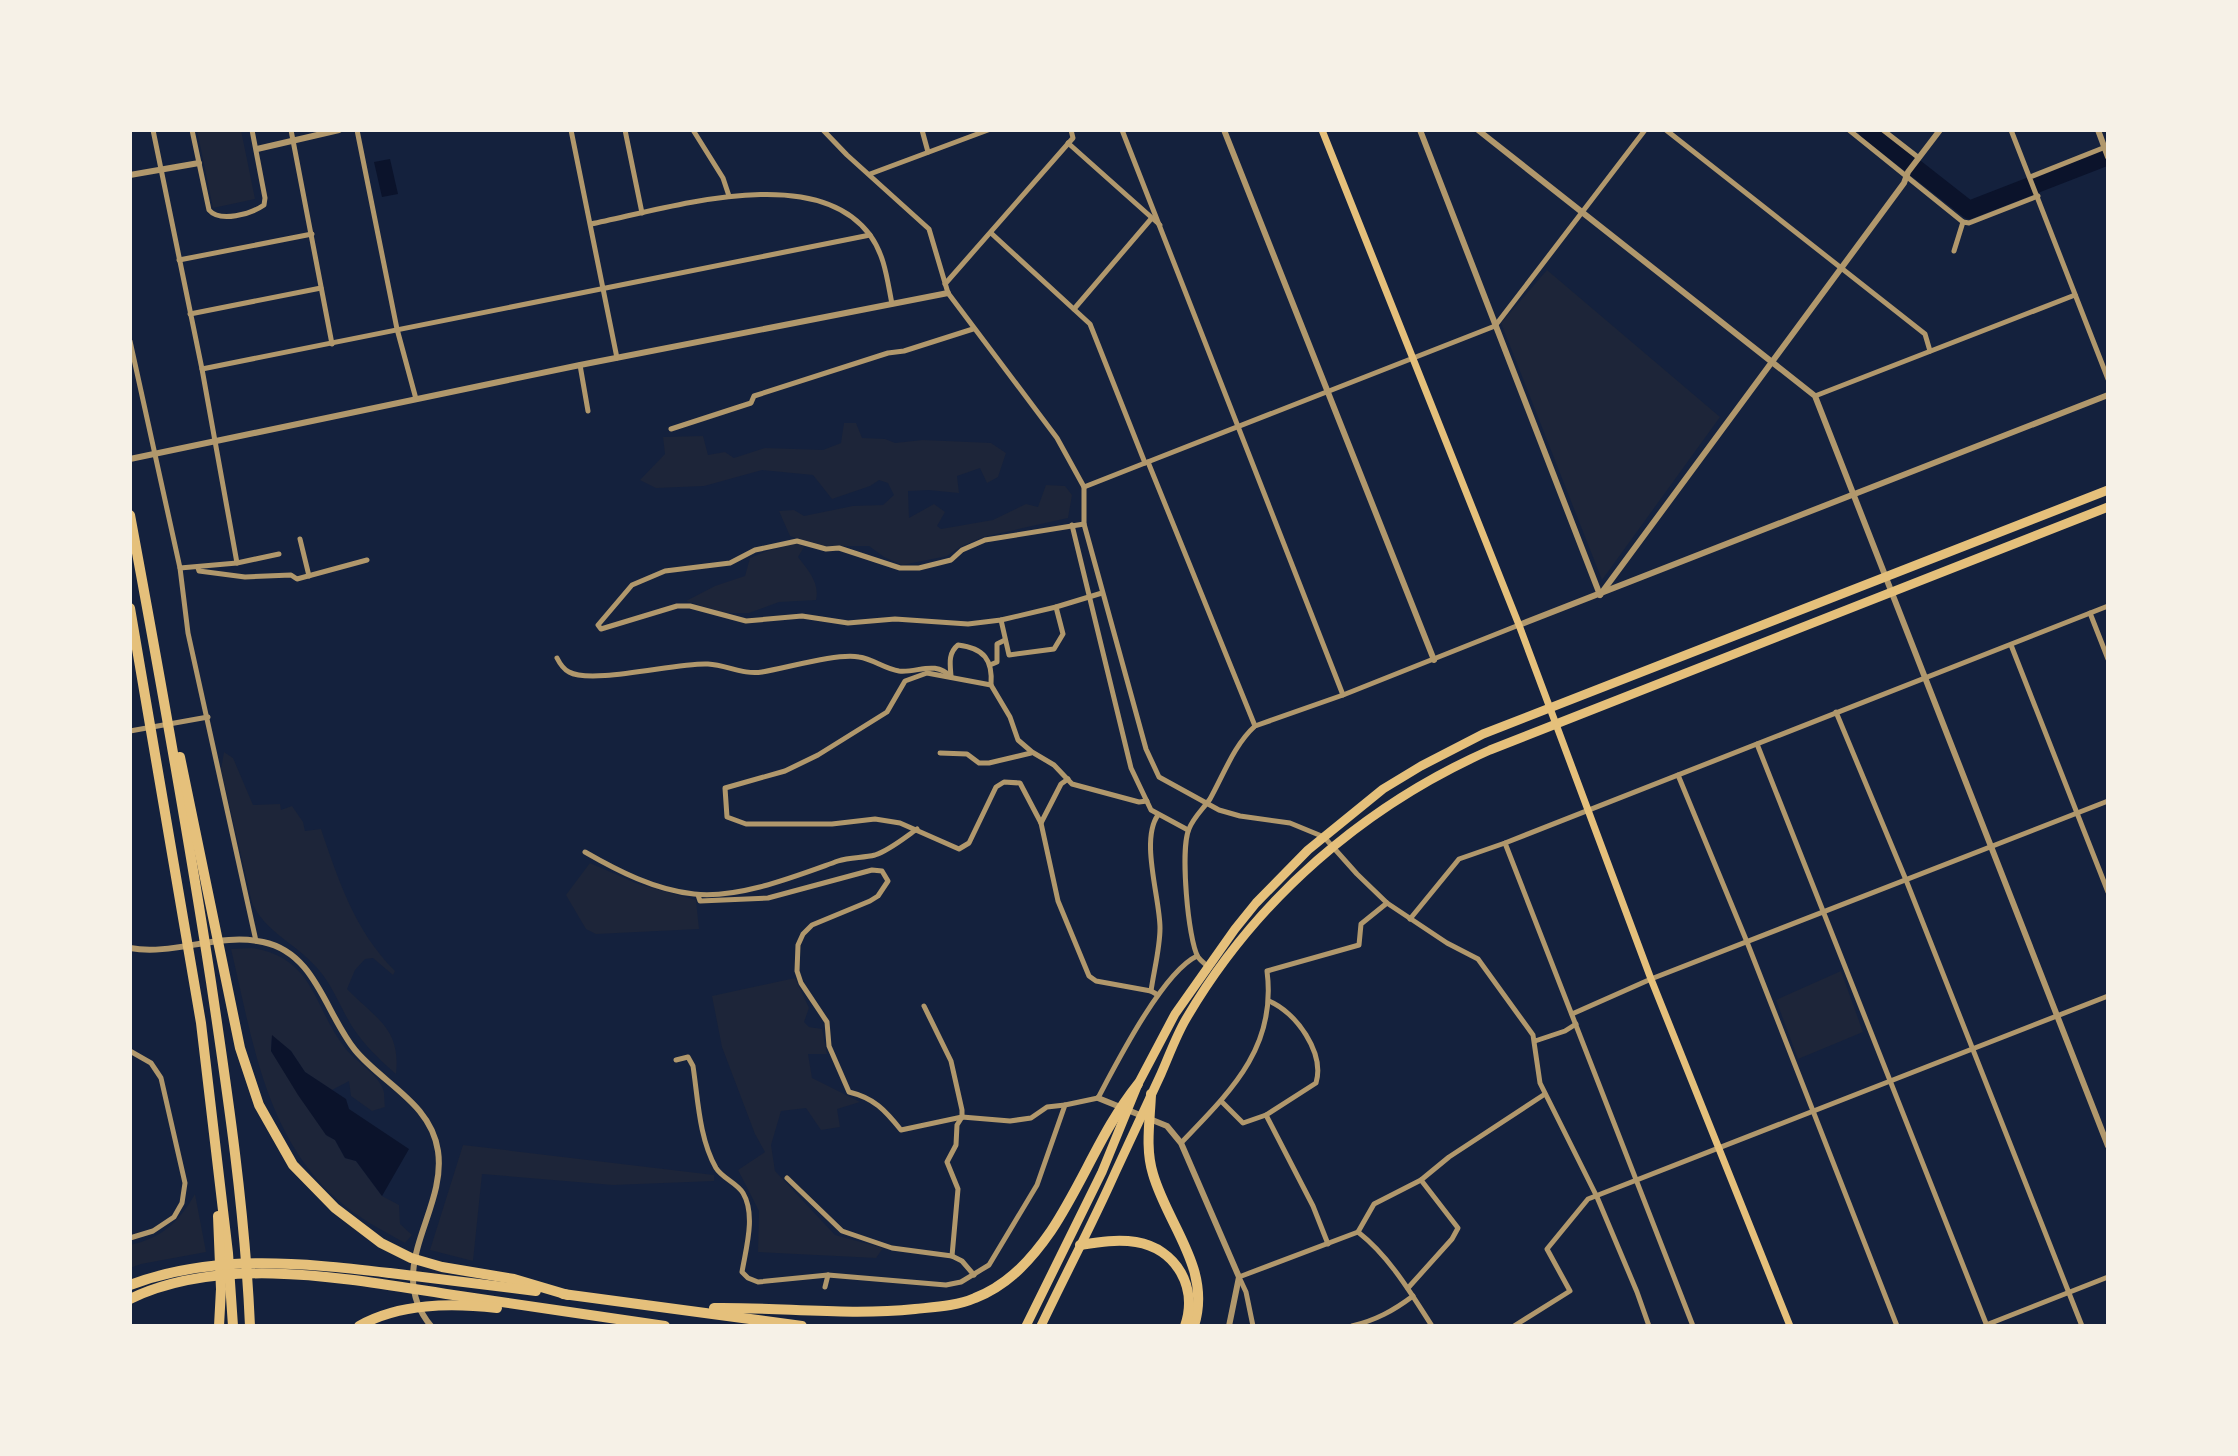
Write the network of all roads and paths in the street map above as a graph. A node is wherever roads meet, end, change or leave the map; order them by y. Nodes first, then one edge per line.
1 (153, 130) edge
2 (192, 130) edge
3 (252, 130) edge
4 (291, 130) edge
5 (339, 130) edge
6 (357, 130) edge
7 (571, 130) edge
8 (625, 130) edge
9 (693, 130) edge
10 (823, 130) edge
11 (922, 130) edge
12 (988, 130) edge
13 (1071, 130) edge
14 (1122, 130) edge
15 (1224, 130) edge
16 (1322, 130) edge
17 (1420, 130) edge
18 (1478, 130) edge
19 (1645, 130) edge
20 (1666, 130) edge
21 (1849, 130) edge
22 (1883, 130) edge
23 (1940, 130) edge
24 (2011, 130) edge
25 (2098, 130) edge
26 (293, 142) junction
27 (1068, 143) junction
28 (257, 149) junction
29 (2107, 150) edge
30 (928, 152) junction
31 (1918, 160) junction
32 (199, 163) junction
33 (162, 169) junction
34 (870, 174) junction
35 (1907, 174) junction
36 (130, 175) edge
37 (2031, 179) junction
38 (2037, 194) junction
39 (729, 196) junction
40 (1581, 211) junction
41 (642, 213) junction
42 (1151, 219) junction
43 (1963, 222) junction
44 (591, 224) junction
45 (1161, 226) junction
46 (991, 233) junction
47 (312, 234) junction
48 (870, 235) junction
49 (1954, 251) dead end
50 (179, 260) junction
51 (1841, 267) junction
52 (945, 284) junction
53 (321, 288) junction
54 (603, 289) junction
55 (948, 293) junction
56 (2075, 295) junction
57 (892, 304) junction
58 (1074, 309) junction
59 (190, 314) junction
60 (1495, 326) junction
61 (397, 329) junction
62 (973, 329) junction
63 (130, 341) edge
64 (332, 344) junction
65 (1930, 351) junction
66 (1413, 357) junction
67 (617, 358) junction
68 (1772, 361) junction
69 (580, 365) junction
70 (202, 369) junction
71 (2108, 379) edge
72 (1327, 391) junction
73 (2108, 395) edge
74 (1815, 396) junction
75 (416, 399) junction
76 (588, 411) dead end
77 (1238, 427) junction
78 (671, 429) dead end
79 (214, 440) junction
80 (154, 454) junction
81 (130, 459) edge
82 (1147, 463) junction
83 (1084, 487) junction
84 (2108, 490) edge
85 (1854, 495) junction
86 (2108, 507) edge
87 (130, 515) edge
88 (1084, 524) junction
89 (1072, 525) junction
90 (300, 539) dead end
91 (279, 554) dead end
92 (367, 560) dead end
93 (237, 563) junction
94 (180, 568) junction
95 (198, 568) junction
96 (309, 576) junction
97 (1886, 577) junction
98 (1891, 592) junction
99 (1102, 593) junction
100 (1600, 595) junction
101 (1090, 597) junction
102 (2108, 606) edge
103 (1056, 607) junction
104 (130, 608) edge
105 (2090, 613) junction
106 (1001, 620) junction
107 (1519, 625) junction
108 (1005, 640) junction
109 (2011, 645) junction
110 (557, 658) dead end
111 (2108, 659) edge
112 (1434, 660) junction
113 (990, 665) junction
114 (951, 677) junction
115 (1924, 677) junction
116 (161, 682) junction
117 (991, 685) junction
118 (1343, 695) junction
119 (1548, 708) junction
120 (1836, 712) junction
121 (208, 717) junction
122 (1554, 725) junction
123 (1255, 726) junction
124 (130, 731) edge
125 (1757, 744) junction
126 (1032, 752) junction
127 (940, 753) dead end
128 (1678, 775) junction
129 (1068, 779) junction
130 (1147, 801) junction
131 (2108, 801) edge
132 (1207, 803) junction
133 (1586, 810) junction
134 (2078, 812) junction
135 (1158, 815) junction
136 (1041, 823) junction
137 (917, 829) junction
138 (1188, 830) junction
139 (1324, 837) junction
140 (1505, 843) junction
141 (1991, 846) junction
142 (1333, 847) junction
143 (585, 852) dead end
144 (1906, 880) junction
145 (2108, 892) edge
146 (698, 895) junction
147 (1387, 903) junction
148 (1825, 912) junction
149 (1410, 919) junction
150 (256, 941) junction
151 (1747, 942) junction
152 (130, 948) edge
153 (1197, 956) junction
154 (1207, 966) junction
155 (1651, 979) junction
156 (1151, 991) junction
157 (1158, 995) junction
158 (2108, 996) edge
159 (1269, 1001) junction
160 (924, 1006) dead end
161 (1572, 1014) junction
162 (2056, 1016) junction
163 (1576, 1024) junction
164 (1535, 1041) junction
165 (1973, 1049) junction
166 (130, 1051) edge
167 (676, 1060) dead end
168 (1892, 1081) junction
169 (1138, 1084) joint
170 (1151, 1094) joint
171 (1545, 1094) junction
172 (1098, 1098) junction
173 (1221, 1101) junction
174 (1065, 1105) junction
175 (1124, 1108) junction
176 (1813, 1112) junction
177 (1266, 1115) junction
178 (962, 1117) junction
179 (1145, 1117) junction
180 (1181, 1143) junction
181 (2108, 1146) edge
182 (1721, 1148) junction
183 (787, 1178) dead end
184 (1421, 1180) junction
185 (1637, 1181) junction
186 (1597, 1197) junction
187 (1358, 1232) junction
188 (130, 1238) edge
189 (1328, 1244) junction
190 (1080, 1245) junction
191 (952, 1256) junction
192 (828, 1275) junction
193 (974, 1275) junction
194 (1239, 1277) junction
195 (2108, 1277) edge
196 (130, 1285) edge
197 (825, 1287) dead end
198 (1408, 1288) junction
199 (226, 1289) junction
200 (2069, 1293) junction
201 (568, 1295) junction
202 (1413, 1296) junction
203 (130, 1299) edge
204 (684, 1309) junction
205 (567, 1312) junction
206 (219, 1326) edge
207 (233, 1326) edge
208 (250, 1326) edge
209 (359, 1326) edge
210 (431, 1326) edge
211 (665, 1326) edge
212 (802, 1326) edge
213 (1026, 1326) edge
214 (1041, 1326) edge
215 (1185, 1326) edge
216 (1194, 1326) edge
217 (1229, 1326) edge
218 (1253, 1326) edge
219 (1352, 1326) edge
220 (1432, 1326) edge
221 (1514, 1326) edge
222 (1649, 1326) edge
223 (1693, 1326) edge
224 (1790, 1326) edge
225 (1897, 1326) edge
226 (1986, 1326) edge
227 (2082, 1326) edge

1 - 33 street
2 - 32 street
3 - 28 street
4 - 26 street
5 - 26 street
6 - 61 street
7 - 44 street
8 - 41 street
9 - 39 street
10 - 34 street
11 - 30 street
12 - 30 street
13 - 27 street
14 - 45 street
15 - 72 street
16 - 66 main road
17 - 60 street
18 - 40 street
19 - 40 street
20 - 51 street
21 - 35 street
22 - 31 street
23 - 31 street
24 - 37 street
25 - 29 street
26 - 28 street
26 - 47 street
27 - 42 street
27 - 46 street
28 - 32 street
29 - 37 street
30 - 34 street
31 - 35 street
32 - 33 street
33 - 36 street
33 - 50 street
34 - 52 street
35 - 43 street
35 - 51 street
37 - 38 street
38 - 43 street
38 - 56 street
39 - 41 street
39 - 48 street
40 - 60 street
40 - 68 street
41 - 44 street
42 - 45 street
42 - 58 street
43 - 49 street
44 - 54 street
45 - 77 street
46 - 52 street
46 - 58 street
47 - 50 street
47 - 53 street
48 - 54 street
48 - 57 street
50 - 59 street
51 - 65 street
51 - 68 street
52 - 55 street
53 - 59 street
53 - 64 street
54 - 61 street
54 - 67 street
55 - 57 street
55 - 62 street
56 - 65 street
56 - 71 street
57 - 67 street
58 - 82 street
59 - 70 street
60 - 66 street
60 - 100 street
61 - 64 street
61 - 75 street
62 - 78 street
62 - 83 street
63 - 80 street
64 - 70 street
65 - 74 street
66 - 72 street
66 - 107 main road
67 - 69 street
68 - 74 street
68 - 100 street
69 - 75 street
69 - 76 street
70 - 79 street
72 - 77 street
72 - 112 street
73 - 85 street
74 - 85 street
75 - 79 street
77 - 82 street
77 - 118 street
79 - 80 street
79 - 93 street
80 - 81 street
80 - 94 street
82 - 83 street
82 - 123 street
83 - 88 street
84 - 97 highway
85 - 97 street
85 - 100 street
86 - 98 highway
87 - 116 highway
88 - 89 street
88 - 99 street
89 - 101 street
89 - 106 street
90 - 96 street
91 - 93 street
92 - 96 street
93 - 95 street
94 - 95 street
94 - 121 street
95 - 96 street
97 - 98 street
97 - 119 highway
98 - 115 street
98 - 122 highway
99 - 101 street
99 - 132 street
100 - 107 street
101 - 103 street
101 - 130 street
102 - 105 street
103 - 106 street
103 - 108 street
104 - 199 highway
105 - 109 street
105 - 111 street
106 - 108 street
107 - 112 street
107 - 119 main road
108 - 113 street
109 - 115 street
109 - 134 street
110 - 114 street
112 - 118 street
113 - 114 street
113 - 117 street
114 - 117 street
114 - 137 street
115 - 120 street
115 - 141 street
116 - 201 highway
116 - 208 highway
117 - 126 street
118 - 123 street
119 - 122 main road
119 - 139 highway
120 - 125 street
120 - 144 street
121 - 124 street
121 - 150 street
122 - 133 main road
122 - 142 highway
123 - 132 street
125 - 128 street
125 - 148 street
126 - 127 street
126 - 129 street
128 - 133 street
128 - 151 street
129 - 130 street
129 - 136 street
130 - 135 street
131 - 134 street
132 - 138 street
132 - 139 street
133 - 140 street
133 - 155 main road
134 - 141 street
134 - 145 street
135 - 138 street
135 - 156 street
136 - 137 street
136 - 156 street
137 - 146 street
138 - 153 street
139 - 142 street
139 - 154 highway
140 - 149 street
140 - 161 street
141 - 144 street
141 - 162 street
142 - 147 street
142 - 170 highway
143 - 146 street
144 - 148 street
144 - 165 street
146 - 178 street
147 - 149 street
147 - 159 street
148 - 151 street
148 - 168 street
149 - 164 street
150 - 152 street
150 - 210 street
151 - 155 street
151 - 176 street
153 - 154 street
153 - 157 street
154 - 169 highway
155 - 161 street
155 - 182 main road
156 - 157 street
157 - 172 street
158 - 162 street
159 - 173 street
159 - 177 street
160 - 178 street
161 - 163 street
162 - 165 street
162 - 181 street
163 - 164 street
163 - 185 street
164 - 171 street
165 - 168 street
165 - 200 street
166 - 188 street
167 - 192 street
168 - 176 street
168 - 226 street
169 - 175 highway
170 - 179 highway
171 - 184 street
171 - 186 street
172 - 174 street
172 - 175 street
173 - 177 street
173 - 180 street
174 - 178 street
174 - 193 street
175 - 179 street
175 - 204 highway
175 - 213 highway
176 - 182 street
176 - 225 street
177 - 189 street
178 - 191 street
179 - 180 street
179 - 190 highway
179 - 216 highway
180 - 194 street
182 - 185 street
182 - 224 main road
183 - 191 street
184 - 187 street
184 - 198 street
185 - 186 street
185 - 223 street
186 - 221 street
186 - 222 street
187 - 189 street
187 - 198 street
189 - 194 street
190 - 214 highway
190 - 215 highway
191 - 193 street
192 - 193 street
192 - 197 street
194 - 217 street
194 - 218 street
195 - 200 street
196 - 201 highway
198 - 202 street
199 - 206 highway
199 - 207 highway
200 - 226 street
200 - 227 street
201 - 204 highway
202 - 219 street
202 - 220 street
203 - 205 highway
204 - 212 highway
205 - 209 highway
205 - 211 highway

